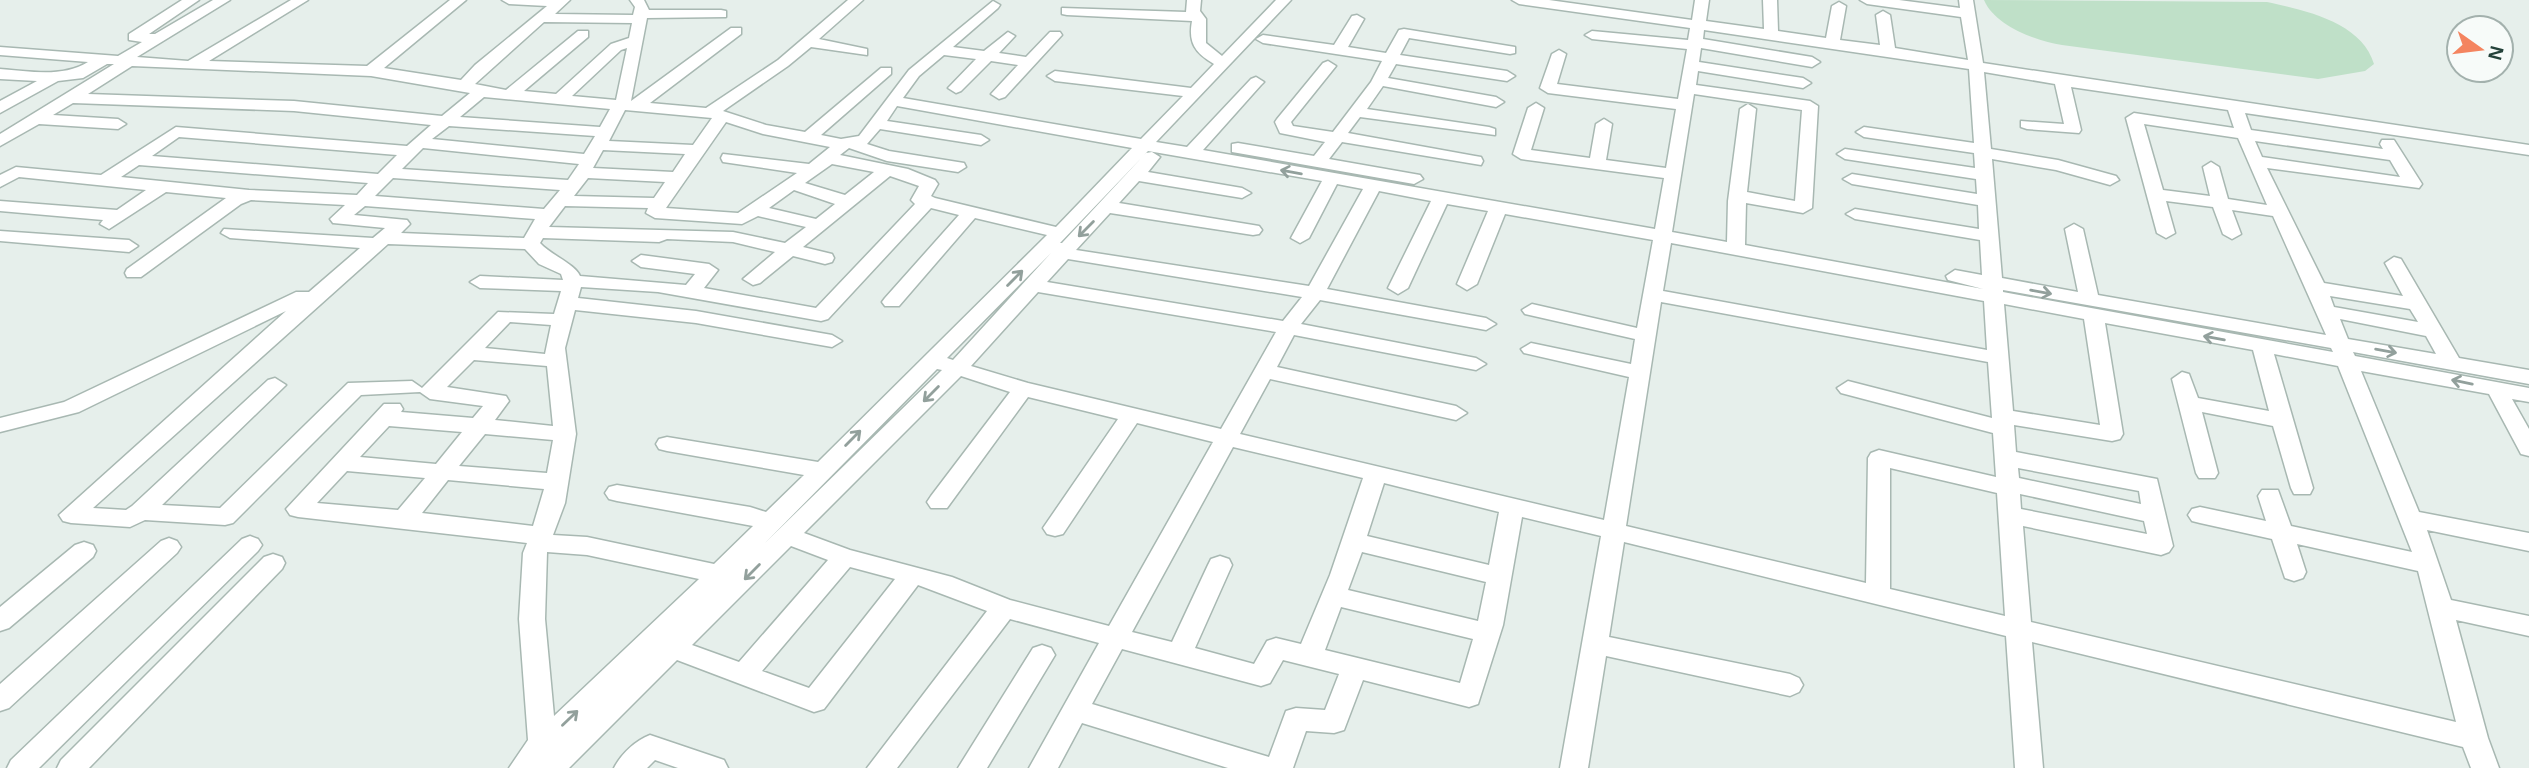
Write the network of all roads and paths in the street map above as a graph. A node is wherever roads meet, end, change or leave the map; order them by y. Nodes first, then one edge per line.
1 (162, 0) edge
2 (223, 0) edge
3 (301, 0) edge
4 (459, 0) edge
5 (509, 0) edge
6 (856, 0) edge
7 (1194, 0) edge
8 (1284, 0) edge
9 (1300, 0) edge
10 (1519, 0) edge
11 (1656, 0) edge
12 (1702, 0) edge
13 (1770, 0) edge
14 (1867, 0) edge
15 (191, 1) edge
16 (561, 2) edge
17 (1553, 2) edge
18 (993, 5) dead end
19 (1601, 6) edge
20 (1839, 6) dead end
21 (1966, 6) edge
22 (639, 11) edge
23 (1067, 11) dead end
24 (721, 14) dead end
25 (1883, 15) dead end
26 (1197, 17) junction
27 (540, 18) junction
28 (1357, 19) dead end
29 (1650, 19) junction
30 (737, 31) dead end
31 (583, 34) dead end
32 (1055, 35) dead end
33 (1592, 35) dead end
34 (1772, 35) junction
35 (1008, 36) dead end
36 (160, 38) junction
37 (1263, 39) junction
38 (636, 40) junction
39 (809, 41) junction
40 (1832, 43) junction
41 (1695, 45) junction
42 (941, 50) junction
43 (1339, 50) junction
44 (1510, 50) dead end
45 (0, 51) edge
46 (1888, 51) junction
47 (862, 52) dead end
48 (1559, 54) dead end
49 (988, 56) junction
50 (1392, 57) junction
51 (106, 59) junction
52 (126, 61) junction
53 (1029, 62) junction
54 (1811, 62) dead end
55 (1225, 63) junction
56 (192, 65) junction
57 (1976, 65) junction
58 (1328, 66) dead end
59 (371, 71) junction
60 (886, 71) dead end
61 (0, 74) edge
62 (1055, 76) dead end
63 (1507, 76) dead end
64 (54, 77) junction
65 (1379, 81) junction
66 (2062, 81) junction
67 (1255, 82) dead end
68 (1803, 83) dead end
69 (464, 85) junction
70 (956, 88) dead end
71 (481, 92) junction
72 (512, 93) junction
73 (999, 93) dead end
74 (1195, 93) junction
75 (1686, 96) junction
76 (8, 98) edge
77 (74, 98) junction
78 (561, 98) junction
79 (894, 101) junction
80 (1496, 102) dead end
81 (629, 104) junction
82 (220, 105) junction
83 (2234, 106) junction
84 (0, 108) edge
85 (1536, 108) dead end
86 (1748, 109) dead end
87 (1357, 112) junction
88 (715, 115) junction
89 (36, 119) junction
90 (313, 121) dead end
91 (444, 121) junction
92 (118, 124) dead end
93 (876, 124) junction
94 (1604, 124) dead end
95 (2027, 124) dead end
96 (2378, 127) junction
97 (176, 132) junction
98 (1489, 132) dead end
99 (1864, 132) dead end
100 (2245, 135) junction
101 (1335, 137) junction
102 (808, 138) junction
103 (981, 140) dead end
104 (0, 141) edge
105 (284, 141) junction
106 (1156, 142) junction
107 (414, 147) junction
108 (840, 148) junction
109 (1195, 148) junction
110 (699, 150) junction
111 (2528, 151) edge
112 (1845, 154) dead end
113 (2396, 156) junction
114 (729, 158) dead end
115 (1983, 159) junction
116 (136, 160) junction
117 (1475, 160) dead end
118 (2255, 161) junction
119 (1319, 162) junction
120 (1597, 164) junction
121 (248, 167) junction
122 (958, 167) dead end
123 (2211, 167) dead end
124 (8, 169) edge
125 (813, 170) junction
126 (887, 170) junction
127 (1673, 174) junction
128 (1135, 175) junction
129 (385, 176) junction
130 (678, 177) junction
131 (1852, 179) dead end
132 (106, 180) junction
133 (1331, 180) junction
134 (2110, 180) dead end
135 (0, 182) edge
136 (792, 184) junction
137 (164, 185) junction
138 (569, 187) junction
139 (1373, 187) junction
140 (215, 191) junction
141 (1242, 193) dead end
142 (2156, 194) junction
143 (249, 195) junction
144 (1441, 198) junction
145 (361, 200) junction
146 (928, 201) junction
147 (1737, 201) junction
148 (1986, 201) junction
149 (848, 202) junction
150 (660, 203) junction
151 (2220, 203) junction
152 (0, 206) edge
153 (1108, 207) junction
154 (1498, 208) junction
155 (755, 210) junction
156 (971, 212) junction
157 (2281, 212) junction
158 (677, 214) junction
159 (1855, 214) dead end
160 (120, 216) junction
161 (821, 225) junction
162 (2074, 229) dead end
163 (1253, 230) dead end
164 (1663, 230) junction
165 (230, 233) dead end
166 (2166, 233) dead end
167 (2232, 234) dead end
168 (661, 235) junction
169 (0, 236) edge
170 (1989, 236) junction
171 (1300, 238) dead end
172 (380, 241) junction
173 (83, 242) junction
174 (1057, 243) junction
175 (1736, 243) junction
176 (129, 246) dead end
177 (791, 249) junction
178 (825, 258) dead end
179 (641, 261) junction
180 (2394, 263) dead end
181 (134, 273) dead end
182 (753, 279) dead end
183 (480, 282) dead end
184 (623, 284) junction
185 (1467, 284) dead end
186 (327, 285) junction
187 (1033, 285) junction
188 (1398, 288) dead end
189 (2317, 288) junction
190 (1993, 290) junction
191 (691, 291) junction
192 (1315, 293) junction
193 (1654, 295) junction
194 (568, 298) junction
195 (892, 302) dead end
196 (2418, 304) junction
197 (2092, 309) junction
198 (1532, 310) dead end
199 (2326, 311) junction
200 (1486, 324) dead end
201 (1288, 328) junction
202 (2433, 331) junction
203 (1647, 336) junction
204 (832, 341) dead end
205 (2262, 347) junction
206 (1531, 349) dead end
207 (2342, 351) junction
208 (469, 353) junction
209 (1999, 358) junction
210 (931, 360) junction
211 (556, 361) junction
212 (2451, 362) junction
213 (1476, 364) dead end
214 (955, 370) junction
215 (1264, 371) junction
216 (1641, 373) junction
217 (2529, 377) edge
218 (2182, 379) dead end
219 (275, 385) dead end
220 (1848, 388) dead end
221 (1023, 389) junction
222 (421, 390) junction
223 (2497, 390) junction
224 (2529, 395) edge
225 (2188, 403) junction
226 (1456, 413) dead end
227 (1130, 415) junction
228 (383, 418) junction
229 (2281, 420) junction
230 (2002, 422) junction
231 (0, 425) edge
232 (479, 426) junction
233 (565, 434) junction
234 (1227, 438) junction
235 (667, 444) dead end
236 (2529, 449) edge
237 (2006, 458) junction
238 (341, 463) junction
239 (821, 470) junction
240 (442, 472) junction
241 (1376, 473) junction
242 (2207, 473) dead end
243 (557, 482) junction
244 (2008, 486) junction
245 (2302, 488) dead end
246 (617, 494) dead end
247 (2270, 496) dead end
248 (939, 502) dead end
249 (1512, 505) junction
250 (140, 512) junction
251 (2010, 515) junction
252 (2155, 515) junction
253 (2200, 515) dead end
254 (2410, 518) junction
255 (404, 519) junction
256 (1055, 527) dead end
257 (779, 529) junction
258 (1615, 530) junction
259 (2284, 533) junction
260 (540, 539) junction
261 (1354, 541) junction
262 (2529, 542) edge
263 (250, 545) dead end
264 (169, 547) dead end
265 (84, 551) dead end
266 (845, 557) junction
267 (273, 563) dead end
268 (2429, 564) junction
269 (1220, 565) dead end
270 (2294, 572) dead end
271 (719, 574) junction
272 (1499, 576) junction
273 (911, 577) junction
274 (1333, 596) junction
275 (1878, 596) junction
276 (2441, 607) junction
277 (1004, 608) junction
278 (0, 621) edge
279 (2529, 626) edge
280 (2019, 631) junction
281 (1488, 633) junction
282 (1116, 636) junction
283 (1595, 644) junction
284 (675, 649) junction
285 (1180, 653) junction
286 (1042, 655) dead end
287 (1309, 656) junction
288 (1354, 667) junction
289 (743, 675) junction
290 (1790, 685) dead end
291 (0, 699) edge
292 (1075, 710) junction
293 (2474, 738) junction
294 (540, 746) junction
295 (21, 768) edge
296 (71, 768) edge
297 (523, 768) edge
298 (550, 768) edge
299 (628, 768) edge
300 (713, 768) edge
301 (881, 768) edge
302 (972, 768) edge
303 (1043, 768) edge
304 (1267, 768) edge
305 (1279, 768) edge
306 (1574, 768) edge
307 (2029, 768) edge
308 (2485, 768) edge

1 - 15 street
2 - 36 street
3 - 56 street
4 - 59 street
5 - 16 street
6 - 39 street
7 - 26 street
8 - 55 street
9 - 37 street
10 - 17 street
11 - 29 street
12 - 41 street
13 - 34 street
14 - 21 street
15 - 36 street
16 - 27 street
17 - 19 street
18 - 42 street
19 - 29 street
20 - 40 street
21 - 57 street
22 - 24 street
22 - 27 street
22 - 38 street
23 - 26 street
25 - 46 street
26 - 55 street
27 - 69 street
28 - 43 street
29 - 41 street
30 - 81 street
31 - 72 street
32 - 53 street
33 - 41 street
34 - 40 street
34 - 41 street
35 - 49 street
36 - 52 street
37 - 43 street
37 - 106 street
38 - 78 street
38 - 81 street
39 - 47 street
39 - 88 street
40 - 46 street
41 - 54 street
41 - 68 street
41 - 75 street
42 - 49 street
42 - 79 street
43 - 50 street
44 - 50 street
45 - 51 street
46 - 57 street
48 - 75 street
49 - 53 street
49 - 70 street
50 - 63 street
50 - 65 street
51 - 52 street
51 - 64 street
52 - 56 street
52 - 77 street
53 - 73 street
55 - 74 street
56 - 59 street
57 - 66 street
57 - 115 street
58 - 101 street
59 - 69 street
60 - 102 street
61 - 64 street
62 - 74 street
64 - 76 street
65 - 80 street
65 - 87 street
66 - 83 street
66 - 95 street
67 - 109 street
69 - 71 street
71 - 72 street
71 - 91 street
72 - 78 street
74 - 106 street
75 - 127 street
75 - 147 street
76 - 84 street
77 - 82 street
77 - 89 street
78 - 81 street
79 - 93 street
79 - 106 street
81 - 88 street
81 - 138 street
82 - 91 street
82 - 97 street
83 - 96 street
83 - 100 street
85 - 120 street
86 - 147 street
87 - 98 street
87 - 101 street
88 - 102 street
88 - 110 street
89 - 92 street
89 - 104 street
90 - 105 street
91 - 107 street
91 - 138 street
93 - 103 street
93 - 108 street
94 - 120 street
96 - 111 street
96 - 113 street
97 - 105 street
97 - 116 street
99 - 115 street
100 - 113 street
100 - 118 street
100 - 142 street
101 - 117 street
101 - 119 street
102 - 108 street
105 - 107 street
105 - 121 street
106 - 109 street
106 - 128 street
106 - 174 street
107 - 129 street
107 - 138 street
108 - 122 street
108 - 125 street
108 - 126 street
109 - 119 street
133 -> 109 street
110 - 130 street
110 - 138 street
112 - 115 street
113 - 118 street
114 - 125 street
115 - 134 street
115 - 148 street
116 - 121 street
116 - 132 street
118 - 157 street
119 - 164 street
120 - 127 street
121 - 129 street
121 - 140 street
123 - 151 street
124 - 132 street
124 - 135 street
125 - 136 street
126 - 146 street
126 - 149 street
127 - 164 street
128 - 141 street
128 - 153 street
129 - 138 street
129 - 145 street
130 - 138 street
130 - 150 street
131 - 148 street
132 - 137 street
133 - 139 street
133 - 171 street
136 - 149 street
136 - 155 street
137 - 140 street
137 - 160 street
138 - 145 street
138 - 150 street
138 - 168 street
138 - 172 street
138 - 194 street
139 - 144 street
139 - 192 street
140 - 143 street
142 - 151 street
142 - 166 street
143 - 145 street
143 - 181 street
144 - 154 street
144 - 188 street
145 - 172 street
146 - 156 street
146 - 191 street
147 - 175 street
148 - 170 street
149 - 161 street
150 - 158 street
151 - 157 street
151 - 167 street
152 - 160 street
153 - 163 street
153 -> 174 street
154 - 164 street
154 - 185 street
155 - 158 street
155 - 161 street
156 - 174 street
156 - 195 street
157 - 189 street
158 - 168 street
159 - 170 street
160 - 173 street
161 - 177 street
162 - 197 street
164 - 175 street
164 - 193 street
165 - 172 street
168 - 177 street
168 - 179 street
169 - 173 street
170 - 190 street
172 - 186 street
173 - 176 street
174 - 187 street
174 - 192 street
210 -> 174 street
175 - 190 street
177 - 178 street
177 - 182 street
179 - 184 street
179 - 191 street
180 - 196 street
183 - 194 street
184 - 191 street
184 - 194 street
186 - 231 street
186 - 250 street
187 - 201 street
187 - 214 street
189 - 196 street
189 - 199 street
190 - 197 street
190 - 209 street
192 - 200 street
192 - 201 street
193 - 203 street
193 - 209 street
194 - 204 street
194 - 208 street
194 - 211 street
196 - 202 street
205 -> 197 street
197 - 207 street
197 - 230 street
198 - 203 street
199 - 202 street
199 - 207 street
201 - 213 street
201 - 215 street
202 - 212 street
203 - 216 street
205 - 207 street
205 - 229 street
206 - 216 street
207 -> 212 street
223 -> 207 street
207 - 254 street
208 - 211 street
208 - 222 street
209 - 230 street
210 - 214 street
239 -> 210 street
211 - 233 street
212 - 217 street
214 - 221 street
214 -> 257 street
215 - 226 street
215 - 234 street
216 - 258 street
218 - 225 street
219 - 250 street
220 - 230 street
221 - 227 street
221 - 248 street
222 - 228 street
222 - 232 street
222 - 250 street
223 - 224 street
223 - 236 street
225 - 229 street
225 - 242 street
227 - 234 street
227 - 256 street
228 - 232 street
228 - 238 street
229 - 245 street
230 - 237 street
232 - 233 street
232 - 240 street
233 - 243 street
234 - 241 street
234 - 282 street
235 - 239 street
237 - 244 street
237 - 252 street
238 - 240 street
238 - 255 street
239 - 257 street
240 - 243 street
240 - 255 street
241 - 249 street
241 - 261 street
243 - 260 street
244 - 251 street
244 - 252 street
244 - 275 street
246 - 257 street
247 - 259 street
249 - 258 street
249 - 272 street
251 - 252 street
251 - 280 street
253 - 259 street
254 - 262 street
254 - 268 street
255 - 260 street
257 - 266 street
257 - 271 street
257 -> 284 street
258 - 275 street
258 - 283 street
259 - 268 street
259 - 270 street
260 - 271 street
260 - 294 street
261 - 272 street
261 - 274 street
263 - 295 street
264 - 291 street
265 - 278 street
266 - 273 street
266 - 289 street
267 - 296 street
268 - 276 street
269 - 285 street
294 -> 271 street
272 - 281 street
273 - 277 street
273 - 289 street
274 - 281 street
274 - 287 street
275 - 280 street
276 - 279 street
276 - 293 street
277 - 282 street
277 - 301 street
280 - 293 street
280 - 307 street
281 - 288 street
282 - 285 street
282 - 292 street
283 - 290 street
283 - 306 street
284 - 289 street
284 - 298 street
285 - 287 street
286 - 302 street
287 - 288 street
288 - 305 street
292 - 303 street
292 - 304 street
293 - 308 street
294 - 297 street
294 - 298 street
299 - 300 street

